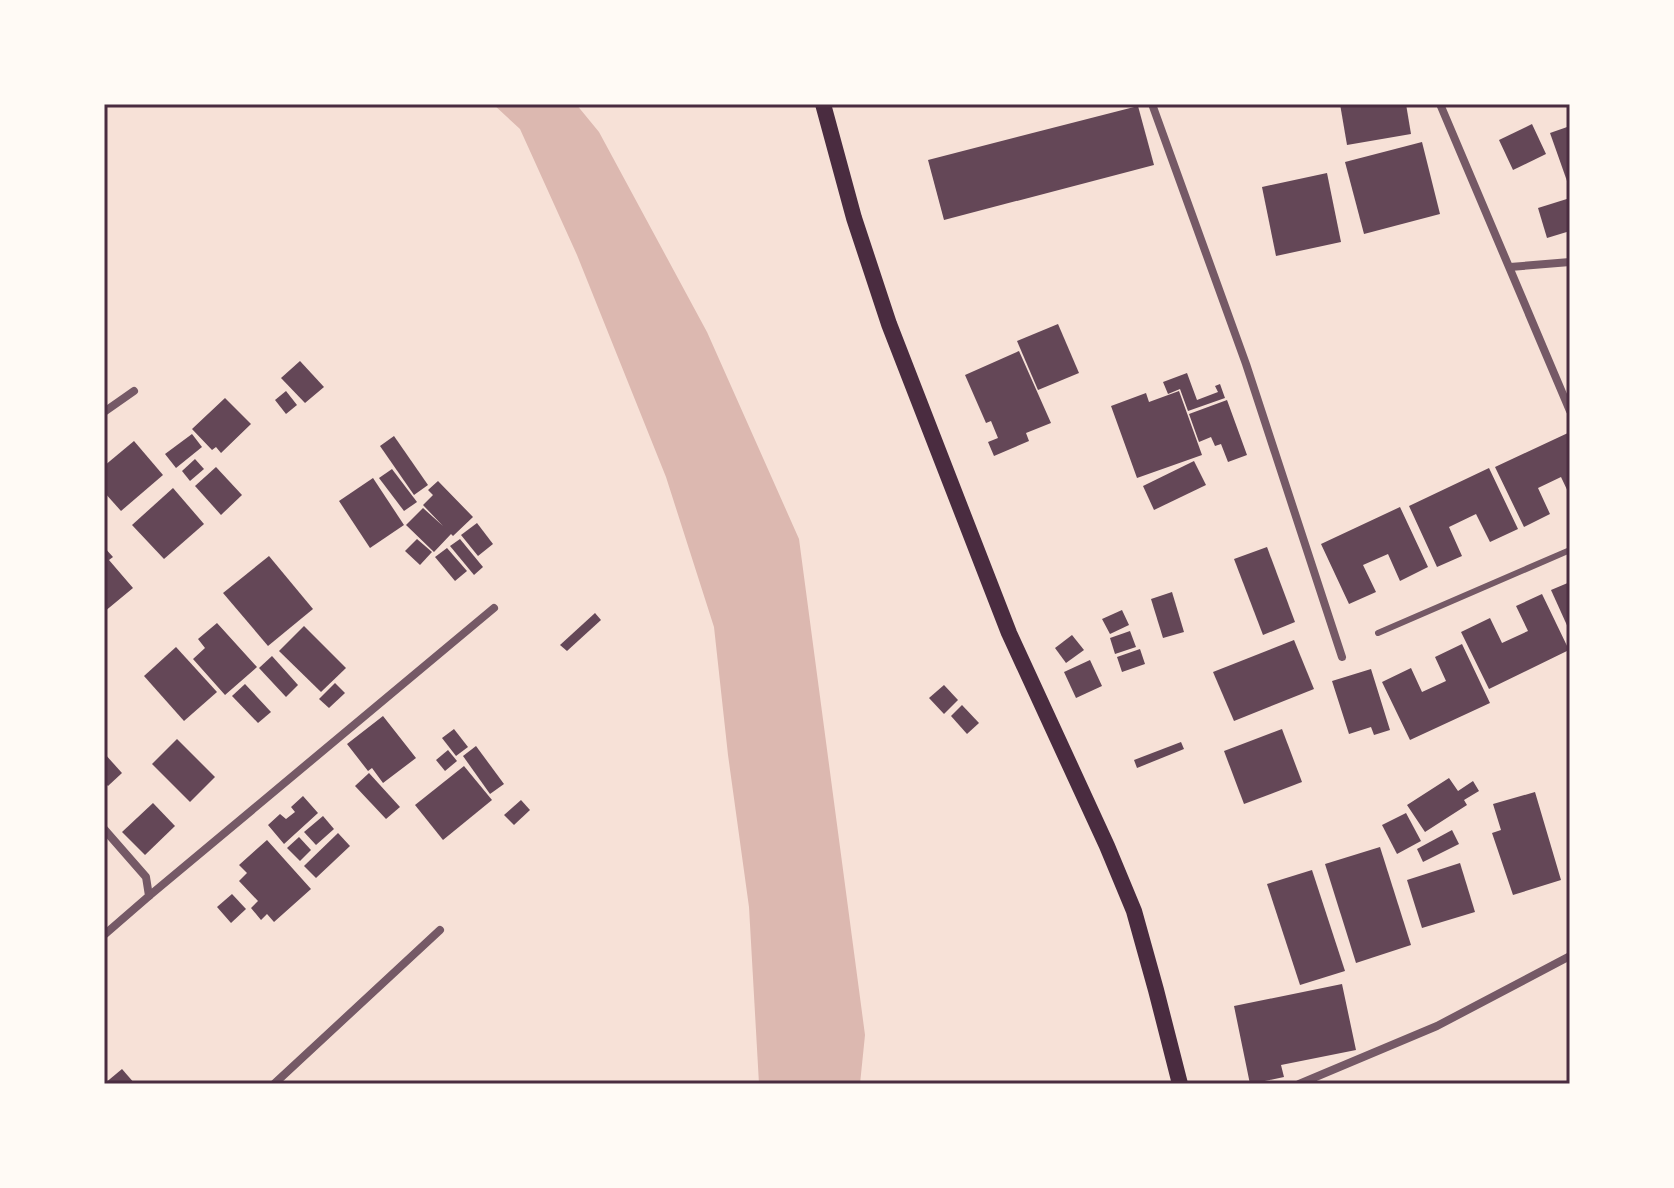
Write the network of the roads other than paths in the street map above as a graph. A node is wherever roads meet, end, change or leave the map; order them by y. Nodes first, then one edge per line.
1 (823, 104) edge
2 (1152, 104) edge
3 (1440, 104) edge
4 (1570, 262) edge
5 (1510, 267) junction
6 (134, 391) dead end
7 (1570, 411) edge
8 (104, 412) edge
9 (1570, 550) edge
10 (494, 608) dead end
11 (1378, 633) dead end
12 (1342, 657) dead end
13 (104, 829) edge
14 (149, 896) junction
15 (440, 930) dead end
16 (104, 935) edge
17 (1570, 956) edge
18 (274, 1084) edge
19 (1180, 1084) edge
20 (1299, 1084) edge

1 - 19 main road
2 - 12 street
3 - 5 street
4 - 5 street
5 - 7 street
6 - 8 street
9 - 11 lane
10 - 14 street
13 - 14 street
14 - 16 street
15 - 18 street
17 - 20 street

